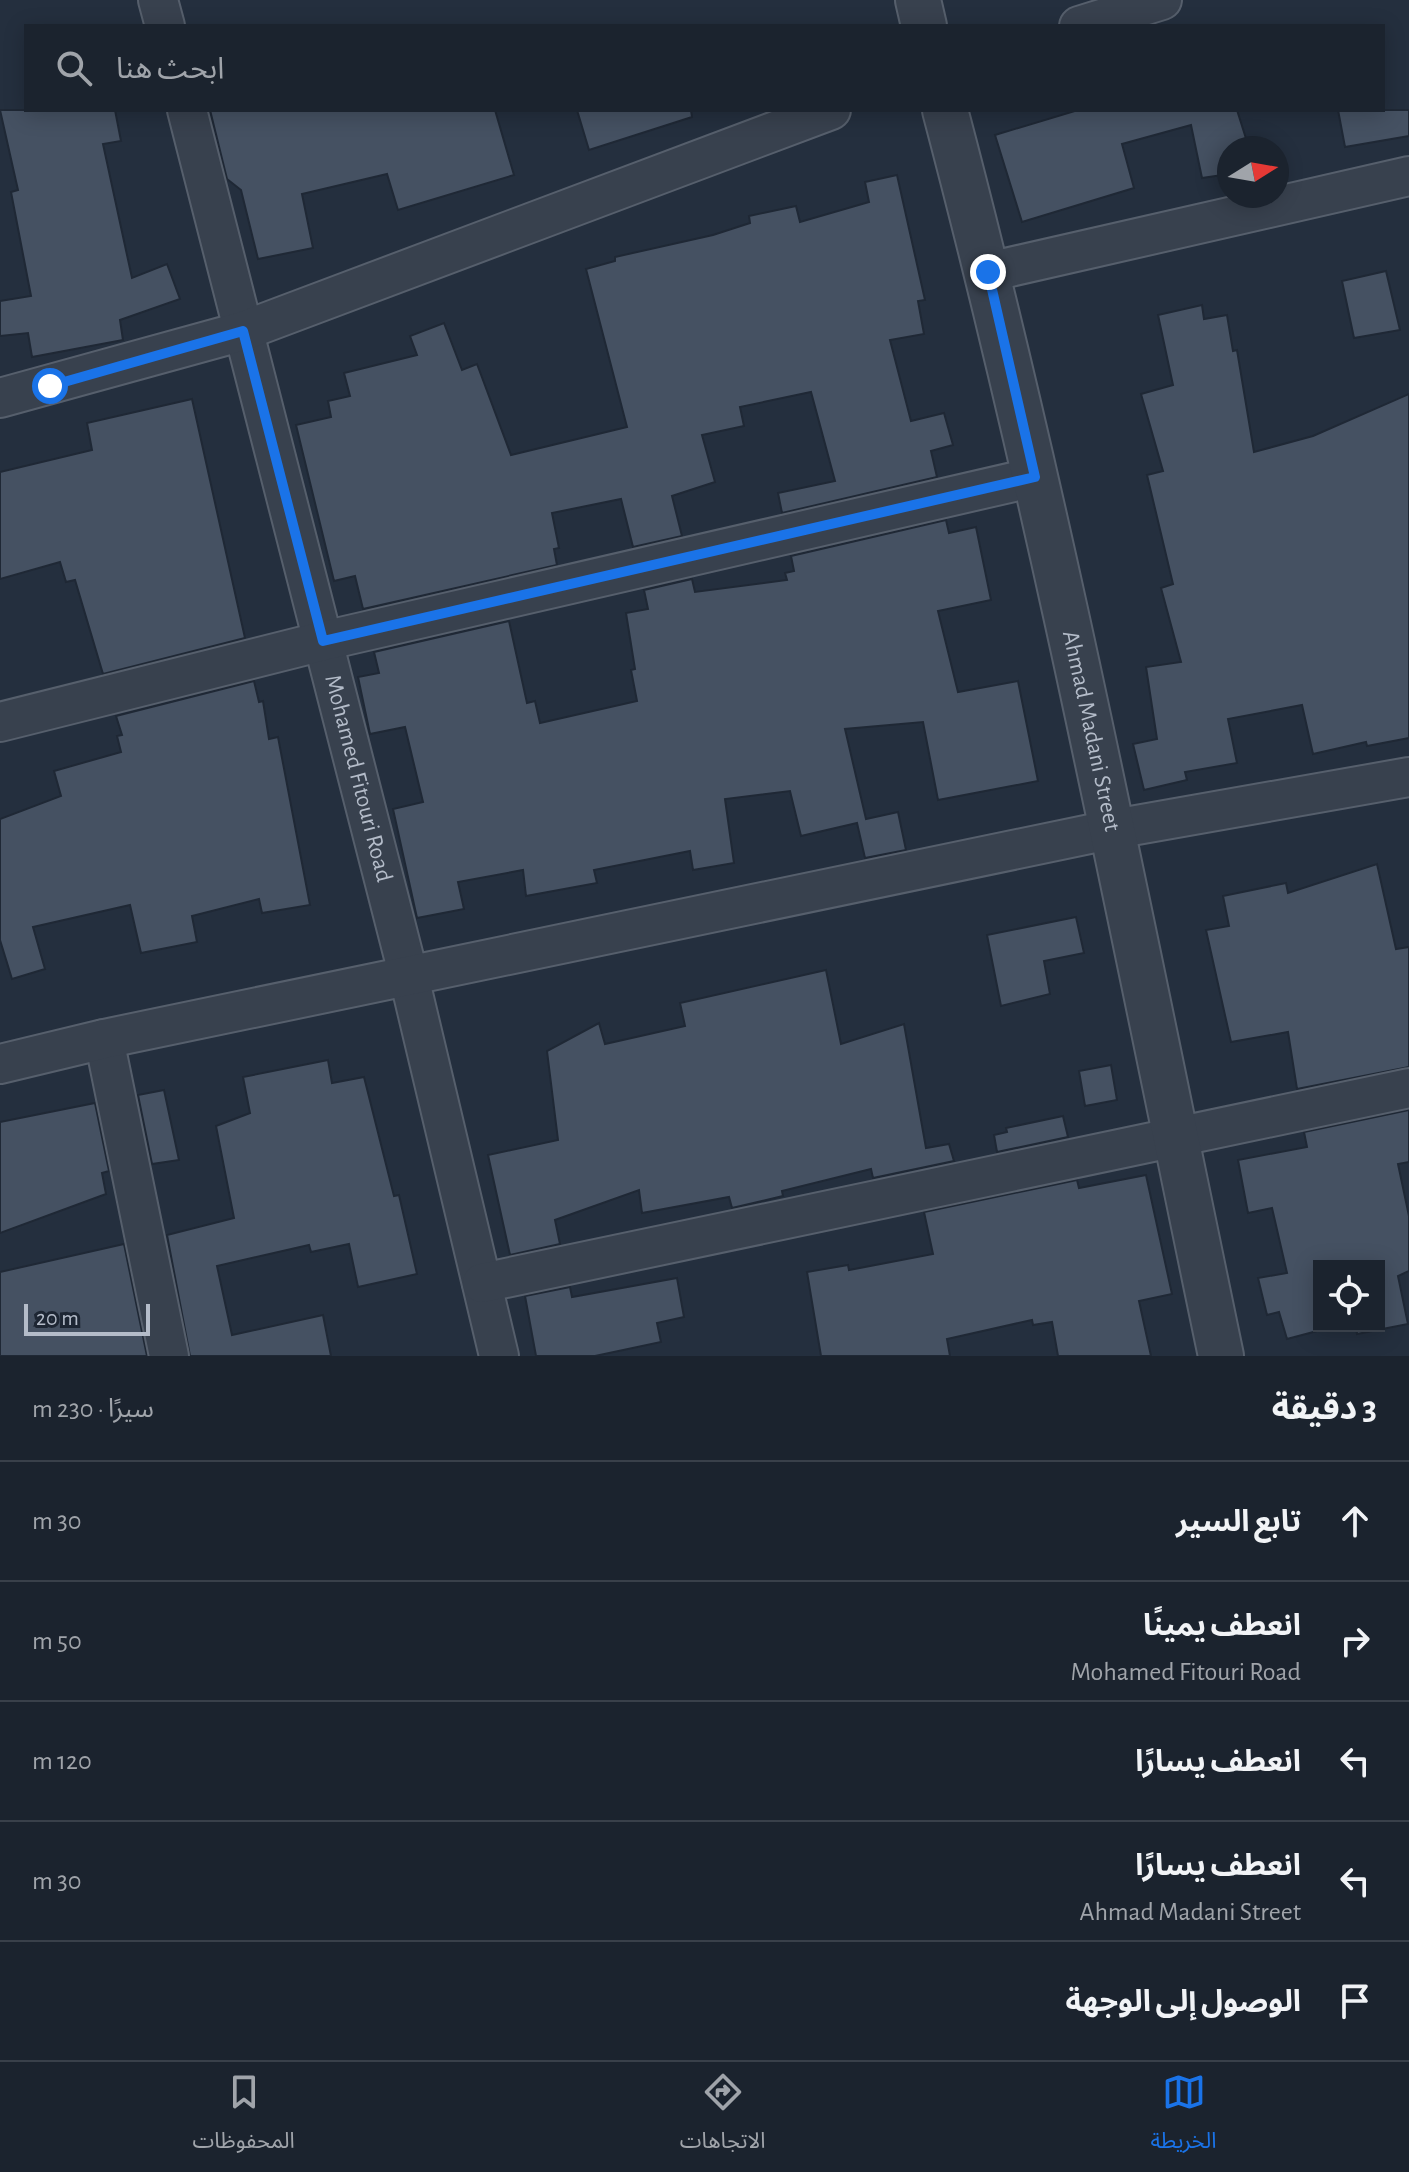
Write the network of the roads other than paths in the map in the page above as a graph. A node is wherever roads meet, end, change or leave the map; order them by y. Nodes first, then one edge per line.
1 (158, 0) edge
2 (918, 0) edge
3 (1162, 0) edge
4 (164, 24) edge
5 (924, 24) edge
6 (1085, 24) edge
7 (188, 112) edge
8 (826, 112) edge
9 (946, 112) edge
10 (1409, 176) edge
11 (988, 272) junction
12 (243, 331) junction
13 (0, 398) edge
14 (1035, 477) junction
15 (323, 641) junction
16 (0, 722) edge
17 (1409, 777) edge
18 (1114, 829) junction
19 (409, 977) junction
20 (104, 1039) junction
21 (0, 1064) edge
22 (1409, 1088) edge
23 (1178, 1135) junction
24 (482, 1283) junction
25 (169, 1356) edge
26 (499, 1356) edge
27 (1221, 1356) edge

1 - 4 street
2 - 5 street
3 - 6 street
7 - 12 street, Mohamed Fitouri Road
8 - 12 street
9 - 11 street, Ahmad Madani Street
10 - 11 street
11 - 14 street, Ahmad Madani Street
12 - 13 street
12 - 15 street, Mohamed Fitouri Road
14 - 15 street
14 - 18 street, Ahmad Madani Street
15 - 16 street
15 - 19 street, Mohamed Fitouri Road
17 - 18 street
18 - 19 street
18 - 23 street, Ahmad Madani Street
19 - 20 street
19 - 24 street, Mohamed Fitouri Road
20 - 21 street
20 - 25 street
22 - 23 street
23 - 24 street
23 - 27 street, Ahmad Madani Street
24 - 26 street, Mohamed Fitouri Road

